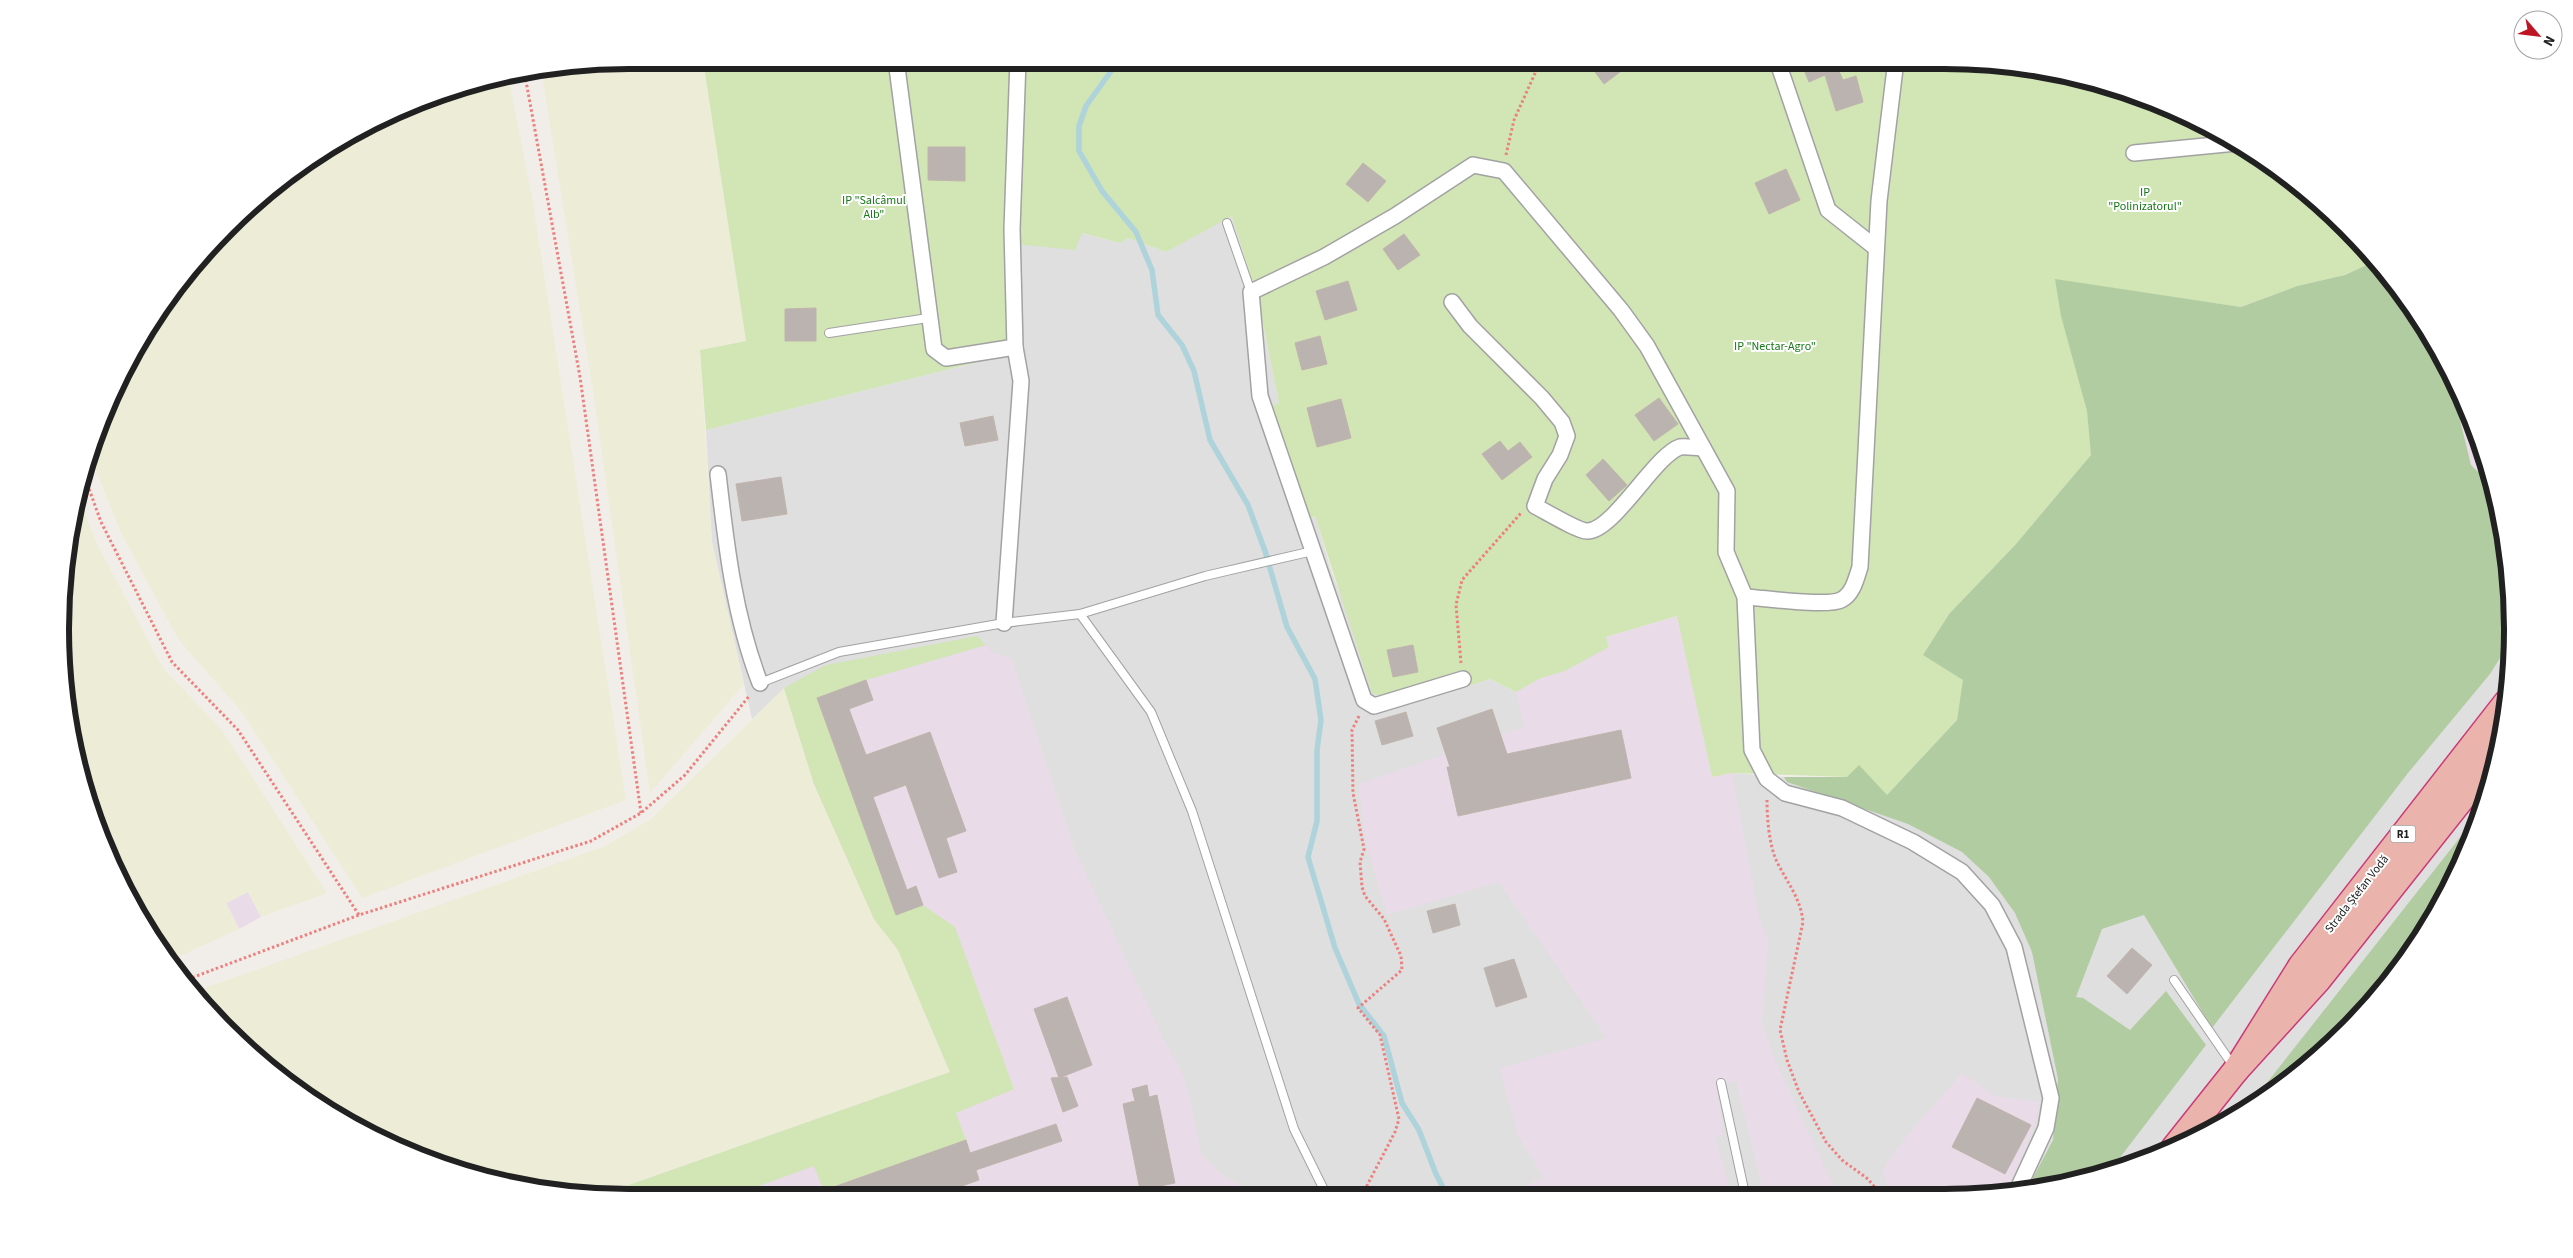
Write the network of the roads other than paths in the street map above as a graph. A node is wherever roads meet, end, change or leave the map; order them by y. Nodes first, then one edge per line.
1 (897, 69) edge
2 (1018, 69) edge
3 (1780, 69) edge
4 (1895, 69) edge
5 (2224, 144) edge
6 (2134, 153) dead end
7 (1227, 223) dead end
8 (1876, 248) junction
9 (1251, 292) junction
10 (1452, 302) dead end
11 (928, 318) junction
12 (829, 333) dead end
13 (1015, 347) junction
14 (1703, 448) junction
15 (718, 474) dead end
16 (1313, 551) junction
17 (1745, 597) junction
18 (1080, 614) junction
19 (1004, 623) junction
20 (1463, 679) road end
21 (760, 682) joint
22 (2497, 715) edge
23 (2486, 768) edge
24 (2174, 980) dead end
25 (2236, 1070) junction
26 (1720, 1083) dead end
27 (2185, 1134) edge
28 (2020, 1183) edge
29 (1323, 1189) edge
30 (1744, 1189) edge

1 - 11 street
2 - 13 street
3 - 8 street
4 - 8 street
5 - 6 street
7 - 9 lane
8 - 17 street
9 - 14 street
9 - 16 street
10 - 14 street
11 - 12 lane
11 - 13 street
13 - 19 street
14 - 17 street
15 - 21 street
16 - 18 lane
16 - 20 street
17 - 28 street
18 - 19 lane
18 - 29 lane
19 - 21 lane
22 - 25 highway, Strada Ștefan Vodă / R1
23 - 25 highway
24 - 25 lane
25 - 27 highway
26 - 30 lane

